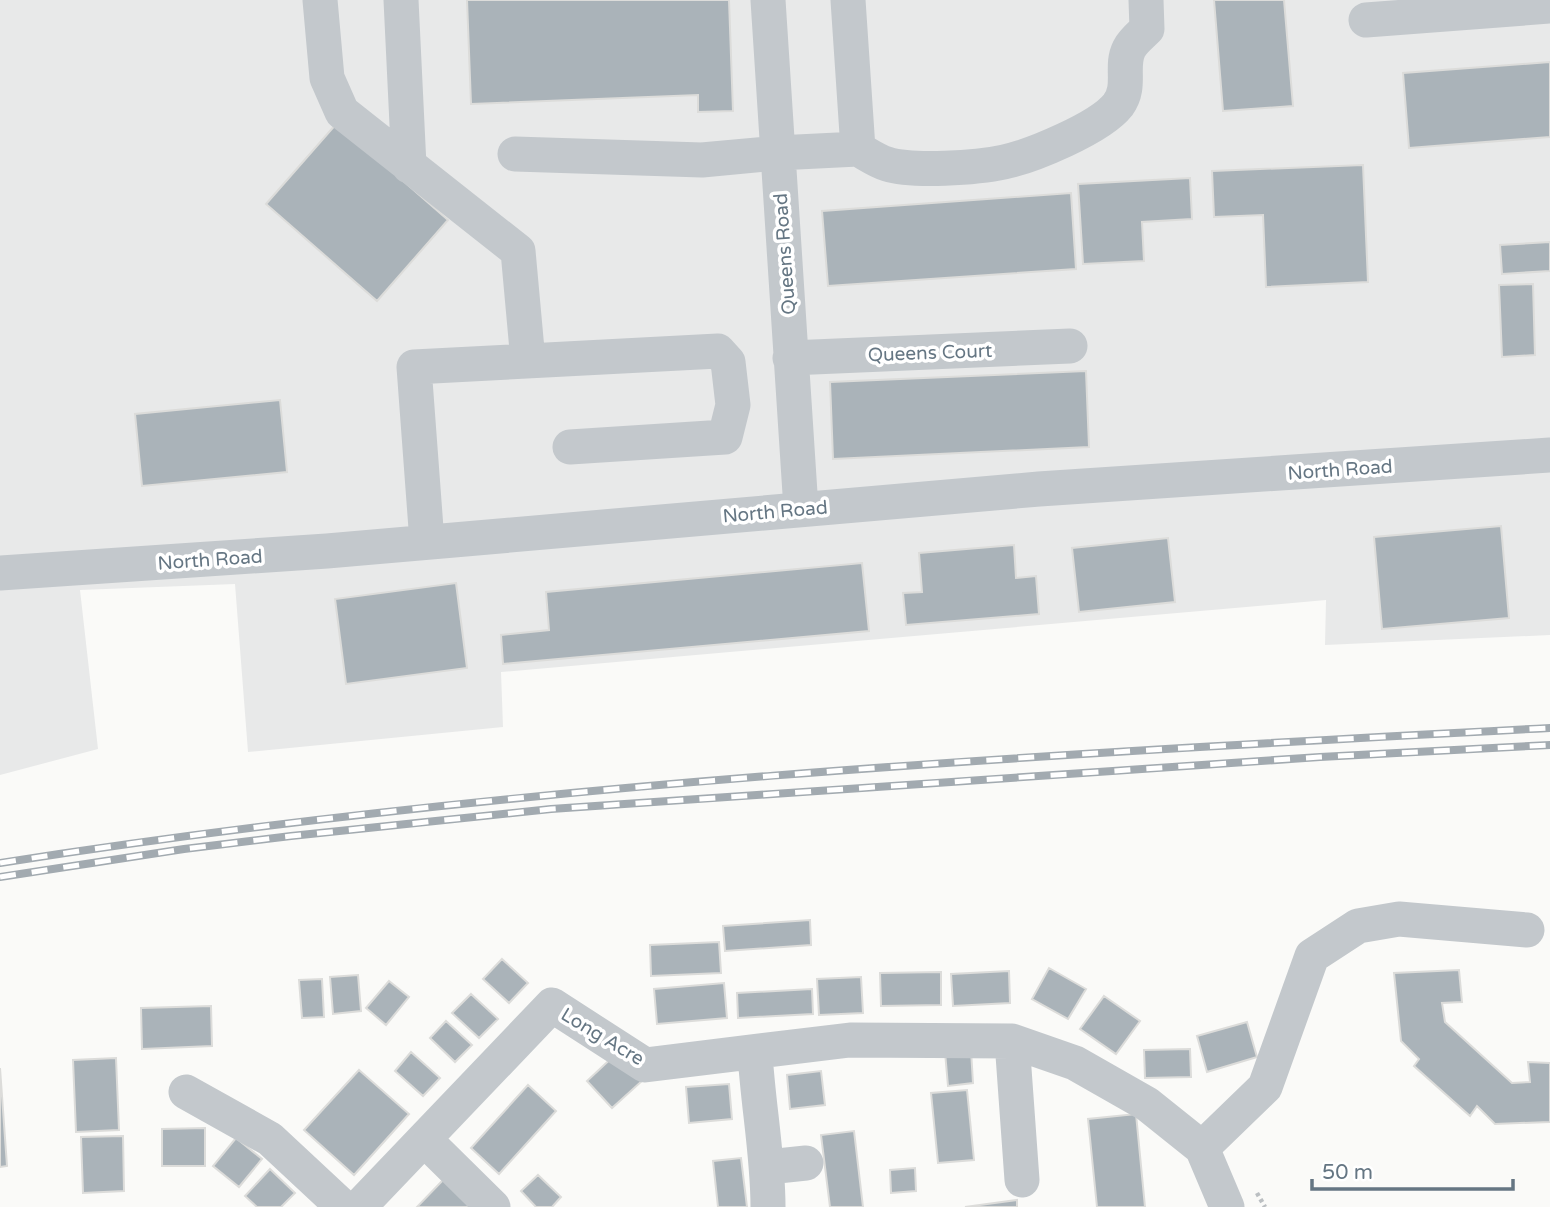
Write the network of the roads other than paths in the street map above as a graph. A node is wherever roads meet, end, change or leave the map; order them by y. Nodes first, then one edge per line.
1 (320, 0) edge
2 (401, 0) edge
3 (768, 0) edge
4 (848, 0) edge
5 (1146, 0) edge
6 (1550, 6) edge
7 (1366, 20) dead end
8 (858, 149) junction
9 (778, 153) junction
10 (515, 154) dead end
11 (409, 166) junction
12 (1070, 346) dead end
13 (790, 358) junction
14 (528, 361) junction
15 (570, 447) dead end
16 (1550, 455) edge
17 (801, 509) junction
18 (427, 542) junction
19 (0, 573) edge
20 (1527, 930) dead end
21 (1012, 1041) junction
22 (755, 1053) junction
23 (186, 1092) dead end
24 (424, 1139) junction
25 (1202, 1148) junction
26 (806, 1163) dead end
27 (768, 1167) junction
28 (1022, 1180) dead end
29 (344, 1207) edge
30 (359, 1207) edge
31 (493, 1207) edge
32 (768, 1207) edge
33 (1227, 1207) edge

1 - 11 street
2 - 11 street
3 - 9 street, Queens Road
4 - 8 street
5 - 8 street
6 - 7 street
8 - 9 street
9 - 10 street
9 - 13 street, Queens Road
11 - 14 street
12 - 13 street, Queens Court
13 - 17 street, Queens Road
14 - 15 street
14 - 18 street
16 - 17 street, North Road
17 - 18 street, North Road
18 - 19 street, North Road
20 - 25 street
21 - 22 street, Long Acre
21 - 25 street, Long Acre
21 - 28 street
22 - 24 street, Long Acre
22 - 27 street
23 - 29 street
24 - 30 street, Long Acre
24 - 31 street
25 - 33 street, Long Acre
26 - 27 street
27 - 32 street

